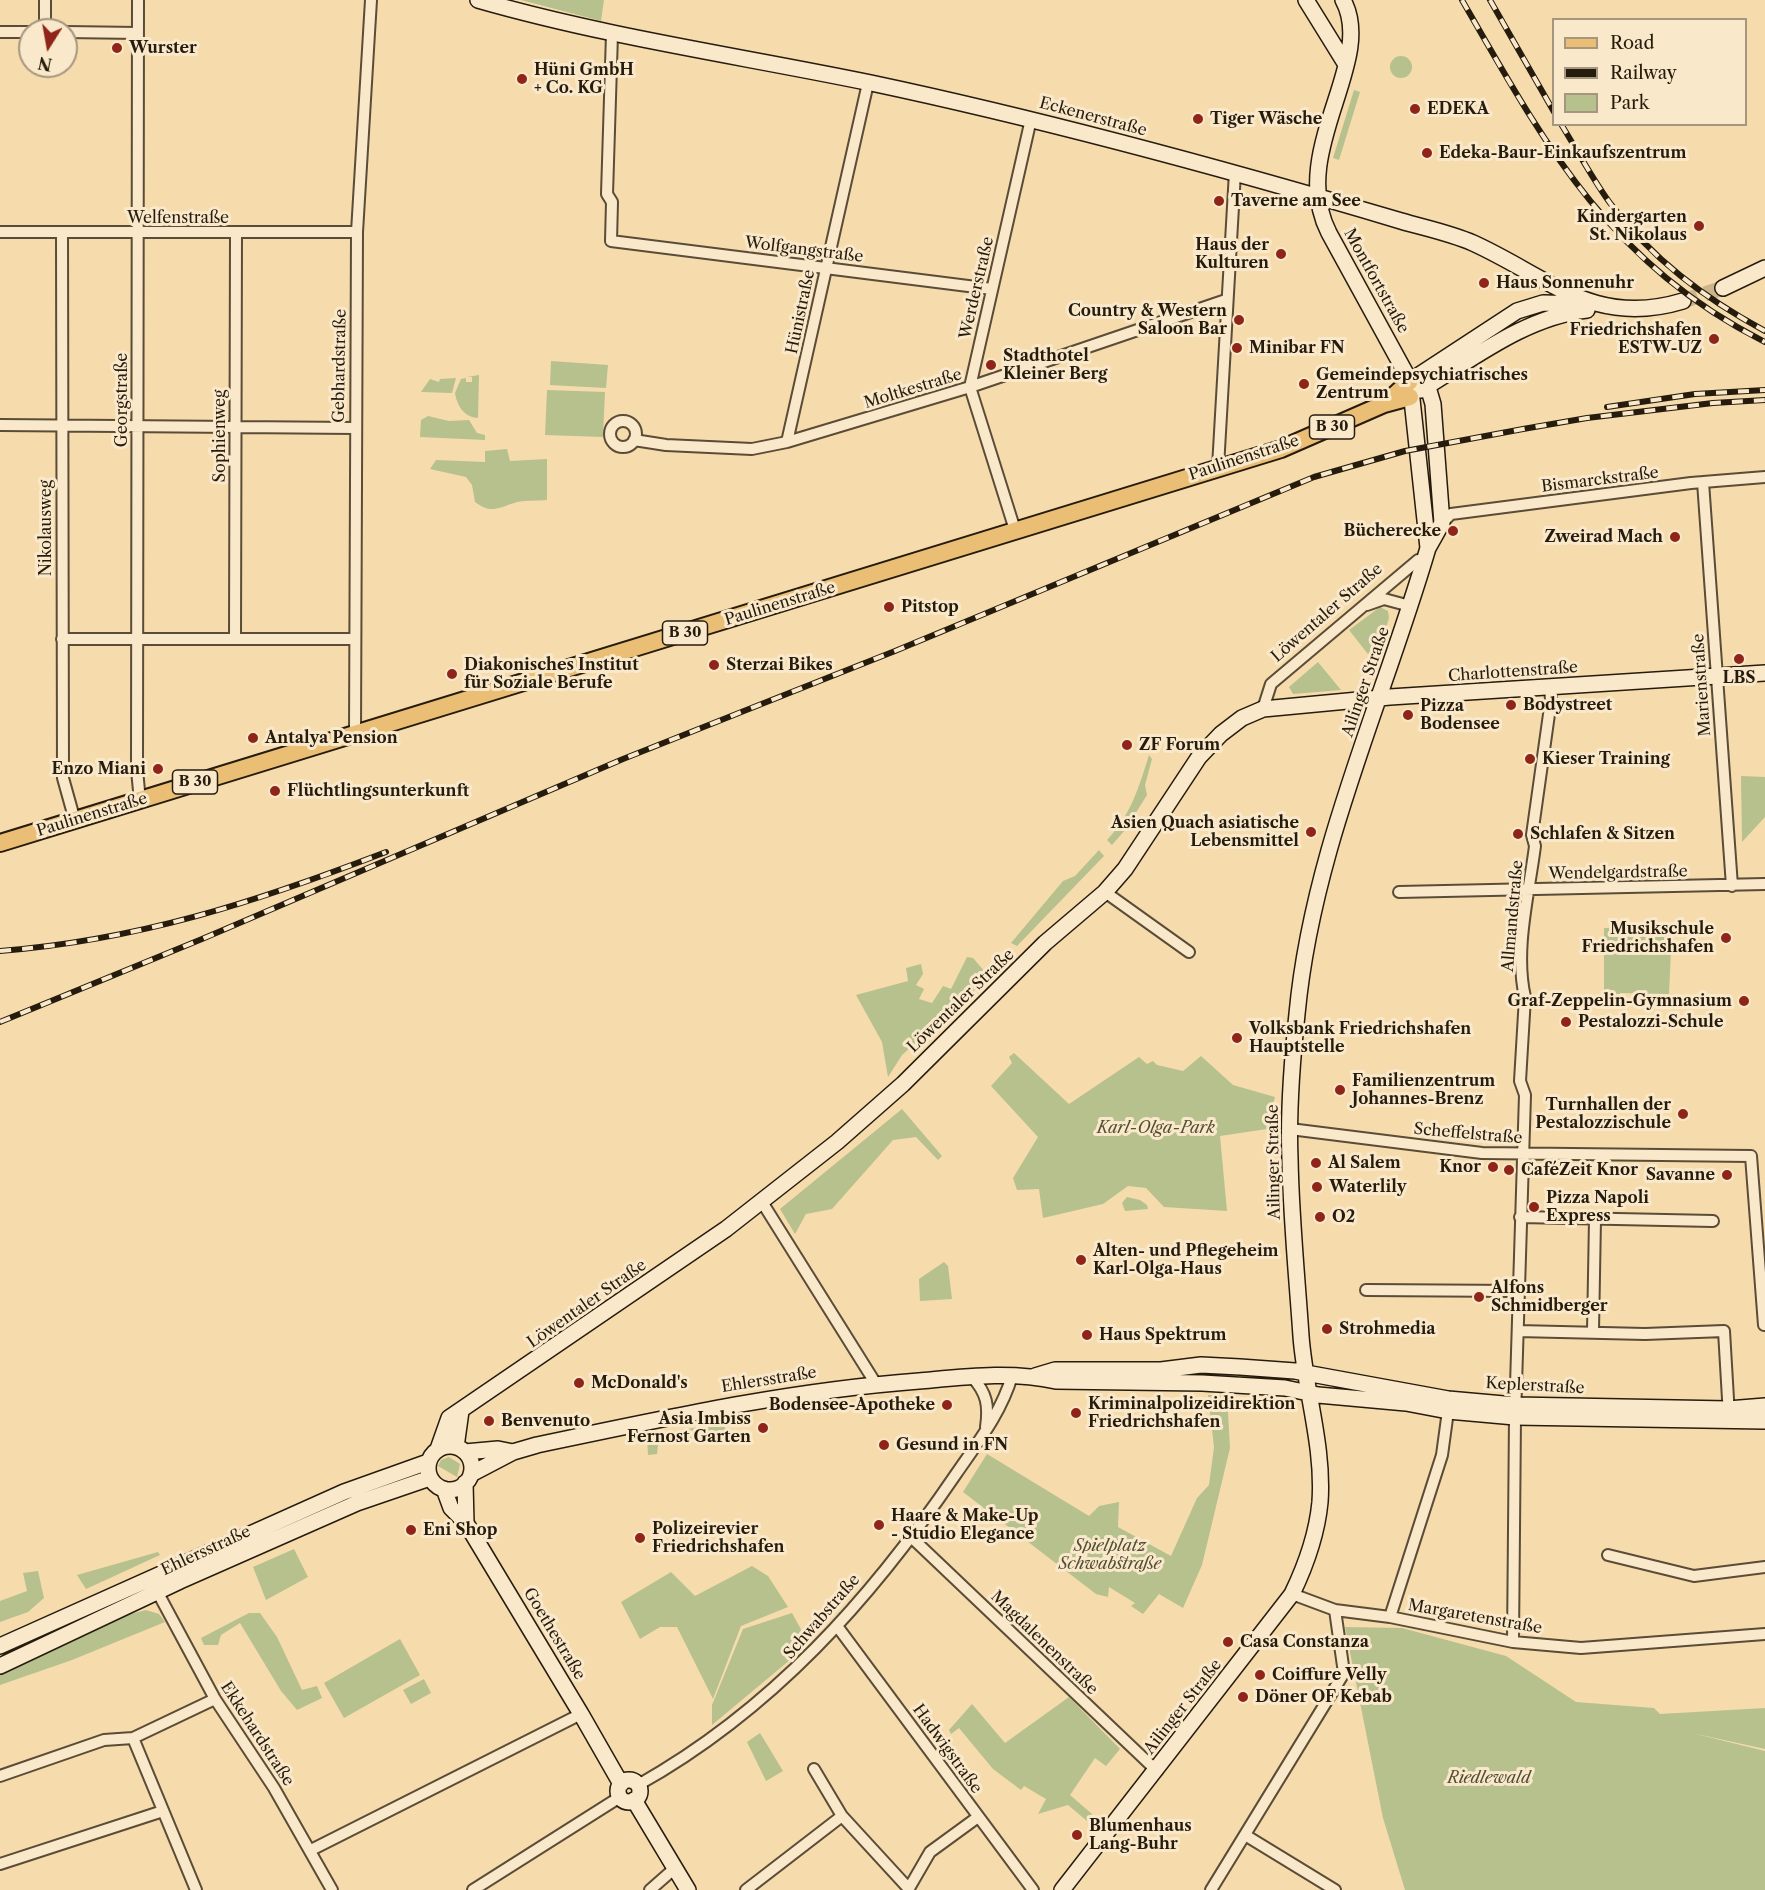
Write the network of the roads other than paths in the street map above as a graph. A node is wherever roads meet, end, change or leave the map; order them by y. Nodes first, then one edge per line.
1 (45, 0) edge
2 (138, 0) edge
3 (371, 0) edge
4 (477, 0) edge
5 (1306, 0) edge
6 (1342, 0) edge
7 (45, 18) edge
8 (0, 32) edge
9 (18, 32) edge
10 (78, 32) edge
11 (138, 33) junction
12 (612, 34) junction
13 (1346, 63) junction
14 (868, 83) junction
15 (1031, 119) junction
16 (1235, 172) junction
17 (1317, 196) junction
18 (0, 232) edge
19 (62, 232) junction
20 (138, 232) junction
21 (357, 232) junction
22 (236, 233) junction
23 (825, 268) junction
24 (1765, 268) edge
25 (1539, 280) junction
26 (1722, 288) tunnel mouth
27 (992, 289) junction
28 (1226, 300) junction
29 (1683, 302) tunnel mouth
30 (1543, 303) junction
31 (1605, 307) junction
32 (1520, 331) junction
33 (970, 387) junction
34 (1428, 387) junction
35 (1410, 389) junction
36 (0, 425) edge
37 (61, 425) junction
38 (137, 427) junction
39 (236, 427) junction
40 (355, 428) junction
41 (634, 440) dead end
42 (787, 442) junction
43 (1218, 467) junction
44 (1765, 477) edge
45 (1703, 482) junction
46 (1442, 522) junction
47 (1015, 530) junction
48 (1426, 554) junction
49 (1410, 606) junction
50 (1360, 607) junction
51 (137, 638) junction
52 (62, 639) junction
53 (235, 639) junction
54 (355, 639) junction
55 (1765, 673) edge
56 (1716, 676) junction
57 (1550, 687) junction
58 (1379, 699) junction
59 (1263, 709) junction
60 (355, 733) junction
61 (140, 801) junction
62 (75, 821) junction
63 (0, 843) edge
64 (1765, 884) edge
65 (1732, 886) junction
66 (1530, 890) junction
67 (1105, 892) junction
68 (1399, 892) dead end
69 (1189, 952) dead end
70 (1290, 1129) junction
71 (1524, 1154) junction
72 (762, 1202) junction
73 (1520, 1216) junction
74 (1595, 1219) junction
75 (1713, 1221) dead end
76 (1366, 1290) dead end
77 (1518, 1292) junction
78 (1764, 1325) edge
79 (1518, 1331) junction
80 (1593, 1331) junction
81 (1306, 1374) junction
82 (1012, 1376) junction
83 (1035, 1376) junction
84 (972, 1377) junction
85 (876, 1384) junction
86 (1308, 1392) junction
87 (1765, 1406) edge
88 (461, 1411) junction
89 (1448, 1411) junction
90 (1515, 1411) junction
91 (1729, 1415) junction
92 (1765, 1420) edge
93 (986, 1428) junction
94 (438, 1449) junction
95 (460, 1449) junction
96 (513, 1452) junction
97 (429, 1470) junction
98 (468, 1479) junction
99 (444, 1489) junction
100 (466, 1523) junction
101 (910, 1536) junction
102 (1608, 1555) dead end
103 (1765, 1567) edge
104 (158, 1593) junction
105 (1292, 1594) junction
106 (1335, 1610) junction
107 (1390, 1617) junction
108 (837, 1626) junction
109 (1765, 1634) edge
110 (1513, 1642) junction
111 (0, 1646) edge
112 (0, 1666) edge
113 (215, 1699) junction
114 (582, 1714) junction
115 (133, 1738) junction
116 (814, 1769) dead end
117 (1157, 1771) junction
118 (0, 1776) edge
119 (628, 1789) junction
120 (163, 1811) junction
121 (842, 1816) junction
122 (978, 1817) junction
123 (1245, 1835) junction
124 (311, 1850) junction
125 (0, 1864) edge
126 (675, 1868) junction
127 (196, 1890) edge
128 (332, 1890) edge
129 (473, 1890) edge
130 (650, 1890) edge
131 (688, 1890) edge
132 (746, 1890) edge
133 (909, 1890) edge
134 (1033, 1890) edge
135 (1062, 1890) edge
136 (1211, 1890) edge
137 (1335, 1890) edge

1 - 7 street
2 - 11 street, Georgstraße
3 - 21 street, Gebhardstraße
4 - 12 street, Eckenerstraße
5 - 13 street
6 - 13 street, Montfortstraße
8 - 9 street
10 - 11 street
11 - 20 street, Georgstraße
12 - 14 street, Eckenerstraße
12 - 23 street, Wolfgangstraße
13 - 17 street, Montfortstraße
14 - 15 street, Eckenerstraße
14 - 23 street, Hünistraße
15 - 16 street, Eckenerstraße
15 - 27 street, Werderstraße
16 - 17 street, Eckenerstraße
16 - 28 street
17 - 25 street, Eckenerstraße
17 - 35 street, Montfortstraße
18 - 19 street, Welfenstraße
19 - 20 street, Welfenstraße
19 - 37 street, Nikolausweg
20 - 22 street, Welfenstraße
20 - 38 street, Georgstraße
21 - 22 street, Welfenstraße
21 - 40 street, Gebhardstraße
22 - 39 street, Sophienweg
23 - 27 street, Wolfgangstraße
23 - 42 street, Hünistraße
24 - 26 street
25 - 30 street
25 - 31 street, Eckenerstraße
27 - 33 street, Werderstraße
28 - 33 street, Moltkestraße
28 - 43 street
29 - 31 street, Eckenerstraße
30 - 31 street, Paulinenstraße
30 - 32 street, B 30
30 - 35 street, Paulinenstraße
31 - 32 street, Paulinenstraße
32 - 34 street, Paulinenstraße / B 30
33 - 42 street, Moltkestraße
33 - 47 street
34 - 35 street, Paulinenstraße / B 30
34 - 46 street
35 - 43 main road, Paulinenstraße / B 30
35 - 48 street, Ailinger Straße
36 - 37 street
37 - 38 street
37 - 52 street, Nikolausweg
38 - 39 street
38 - 51 street, Georgstraße
39 - 40 street
39 - 53 street, Sophienweg
40 - 54 street, Gebhardstraße
41 - 42 street, Moltkestraße
43 - 47 main road, Paulinenstraße / B 30
44 - 45 street, Bismarckstraße
45 - 46 street, Bismarckstraße
45 - 56 street, Marienstraße
46 - 48 street, Ailinger Straße
47 - 60 main road, Paulinenstraße / B 30
48 - 49 street, Ailinger Straße
48 - 50 street, Löwentaler Straße
49 - 50 street
49 - 58 street, Ailinger Straße
50 - 59 street, Löwentaler Straße
51 - 52 street
51 - 53 street
51 - 61 street, Georgstraße
52 - 62 street, Nikolausweg
53 - 54 street
54 - 60 street, Gebhardstraße
55 - 56 street, Charlottenstraße
56 - 57 street, Charlottenstraße
56 - 65 street, Marienstraße
57 - 58 street, Charlottenstraße
57 - 66 street, Allmandstraße
58 - 59 street, Charlottenstraße
58 - 70 street, Ailinger Straße
59 - 67 street, Löwentaler Straße
60 - 61 main road, Paulinenstraße / B 30
61 - 62 main road, Paulinenstraße / B 30
62 - 63 main road, Paulinenstraße / B 30
64 - 65 street, Wendelgardstraße
65 - 66 street, Wendelgardstraße
66 - 68 street, Wendelgardstraße
66 - 71 street, Allmandstraße
67 - 69 street
67 - 72 street, Löwentaler Straße
70 - 71 street, Scheffelstraße
70 - 81 street, Ailinger Straße
71 - 73 street, Allmandstraße
71 - 78 street, Scheffelstraße
72 - 85 street
72 - 88 street, Löwentaler Straße
73 - 74 street
73 - 77 street, Allmandstraße
74 - 75 street
74 - 80 street
76 - 77 street
77 - 79 street, Allmandstraße
79 - 80 street
79 - 90 street, Allmandstraße
80 - 91 street
81 - 83 street, Ehlersstraße
81 - 86 street, Ailinger Straße
81 - 90 street, Keplerstraße
82 - 83 street, Ehlersstraße
82 - 84 street, Ehlersstraße
82 - 93 street, Schwabstraße
83 - 86 street, Ehlersstraße
84 - 85 street, Ehlersstraße
84 - 93 street
85 - 96 street, Ehlersstraße
86 - 89 street, Keplerstraße
86 - 105 street, Ailinger Straße
87 - 91 street, Keplerstraße
88 - 94 street, Löwentaler Straße
88 - 95 street
89 - 90 street, Keplerstraße
89 - 107 street
90 - 91 street, Keplerstraße
90 - 110 street, Allmandstraße
91 - 92 street, Keplerstraße
93 - 101 street, Schwabstraße
94 - 95 street, Ehlersstraße
94 - 97 street
95 - 96 street, Ehlersstraße
95 - 98 street
96 - 98 street, Ehlersstraße
97 - 99 street
97 - 104 street, Ehlersstraße
97 - 111 street, Ehlersstraße
98 - 99 street, Ehlersstraße
98 - 100 street, Goethestraße
99 - 100 street, Goethestraße
100 - 114 street, Goethestraße
101 - 108 street, Schwabstraße
101 - 117 street, Magdalenenstraße
102 - 103 street
104 - 112 street, Ehlersstraße
104 - 113 street, Ekkehardstraße
105 - 106 street, Margaretenstraße
105 - 117 street, Ailinger Straße
106 - 107 street, Margaretenstraße
106 - 123 street
107 - 110 street, Margaretenstraße
108 - 119 street, Schwabstraße
108 - 122 street, Hadwigstraße
109 - 110 street, Margaretenstraße
113 - 115 street
113 - 124 street, Ekkehardstraße
114 - 119 street, Goethestraße
114 - 124 street
115 - 118 street
115 - 120 street
116 - 121 street
117 - 135 street, Ailinger Straße
119 - 126 street, Goethestraße
119 - 129 street, Schwabstraße
120 - 125 street
120 - 127 street
121 - 132 street
121 - 133 street
122 - 133 street
122 - 134 street, Hadwigstraße
123 - 136 street
123 - 137 street
124 - 128 street, Ekkehardstraße
126 - 130 street
126 - 131 street, Goethestraße

